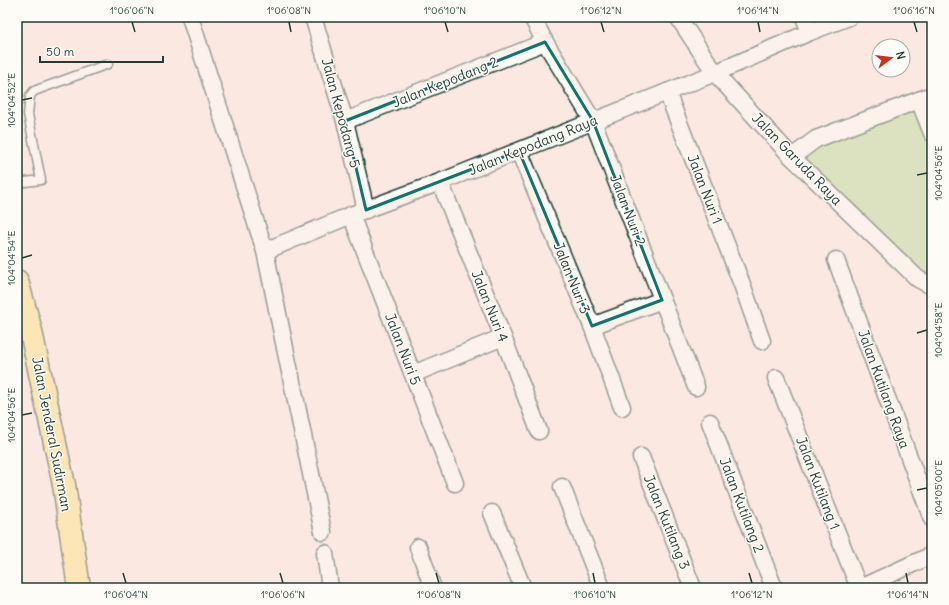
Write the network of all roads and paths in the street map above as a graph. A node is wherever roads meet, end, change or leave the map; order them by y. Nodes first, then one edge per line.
1 (190, 17) edge
2 (532, 17) edge
3 (678, 17) edge
4 (804, 17) edge
5 (849, 17) edge
6 (317, 18) edge
7 (810, 32) junction
8 (545, 42) junction
9 (108, 64) dead end
10 (715, 73) junction
11 (667, 92) junction
12 (925, 97) edge
13 (345, 121) junction
14 (593, 121) junction
15 (932, 133) edge
16 (519, 151) junction
17 (792, 157) junction
18 (440, 182) junction
19 (17, 183) edge
20 (366, 210) junction
21 (351, 216) junction
22 (265, 251) junction
23 (836, 260) dead end
24 (918, 279) junction
25 (17, 281) edge
26 (932, 286) edge
27 (932, 297) edge
28 (662, 300) junction
29 (592, 326) junction
30 (503, 337) junction
31 (762, 341) dead end
32 (413, 374) junction
33 (776, 378) dead end
34 (696, 387) dead end
35 (622, 407) dead end
36 (710, 422) dead end
37 (538, 430) dead end
38 (641, 457) dead end
39 (455, 483) dead end
40 (562, 488) dead end
41 (492, 513) dead end
42 (932, 519) edge
43 (323, 532) dead end
44 (418, 547) dead end
45 (325, 553) dead end
46 (932, 555) edge
47 (79, 588) edge
48 (330, 588) edge
49 (433, 588) edge
50 (523, 588) edge
51 (602, 588) edge
52 (693, 588) edge
53 (774, 588) edge
54 (860, 588) edge

1 - 22 street
2 - 8 street, Jalan Nuri 2
3 - 10 street, Jalan Garuda Raya
4 - 7 street
5 - 7 street, Jalan Kepodang Raya
6 - 13 street, Jalan Kepodang 5
7 - 10 street, Jalan Kepodang Raya
8 - 13 street, Jalan Kepodang 2
8 - 14 street, Jalan Nuri 2
9 - 19 lane
10 - 11 street, Jalan Kepodang Raya
10 - 17 street, Jalan Garuda Raya
11 - 14 street, Jalan Kepodang Raya
11 - 31 street, Jalan Nuri 1
12 - 15 street
12 - 17 street
13 - 20 street, Jalan Kepodang 5
14 - 16 street, Jalan Kepodang Raya
14 - 28 street, Jalan Nuri 2
16 - 18 street, Jalan Kepodang Raya
16 - 29 street, Jalan Nuri 3
17 - 24 street, Jalan Garuda Raya
18 - 20 street, Jalan Kepodang Raya
18 - 30 street, Jalan Nuri 4
20 - 21 street, Jalan Kepodang Raya
21 - 22 street, Jalan Kepodang Raya
21 - 32 street, Jalan Nuri 5
22 - 43 street
23 - 42 street, Jalan Kutilang Raya
24 - 26 street, Jalan Garuda Raya
24 - 27 street
25 - 47 highway, Jalan Jenderal Sudirman
28 - 29 street
28 - 34 street
29 - 35 street, Jalan Nuri 3
30 - 32 street
30 - 37 street, Jalan Nuri 4
32 - 39 street, Jalan Nuri 5
33 - 54 street, Jalan Kutilang 1
36 - 53 street, Jalan Kutilang 2
38 - 52 street, Jalan Kutilang 3
40 - 51 street
41 - 50 street
44 - 49 street
45 - 48 street
46 - 54 street

